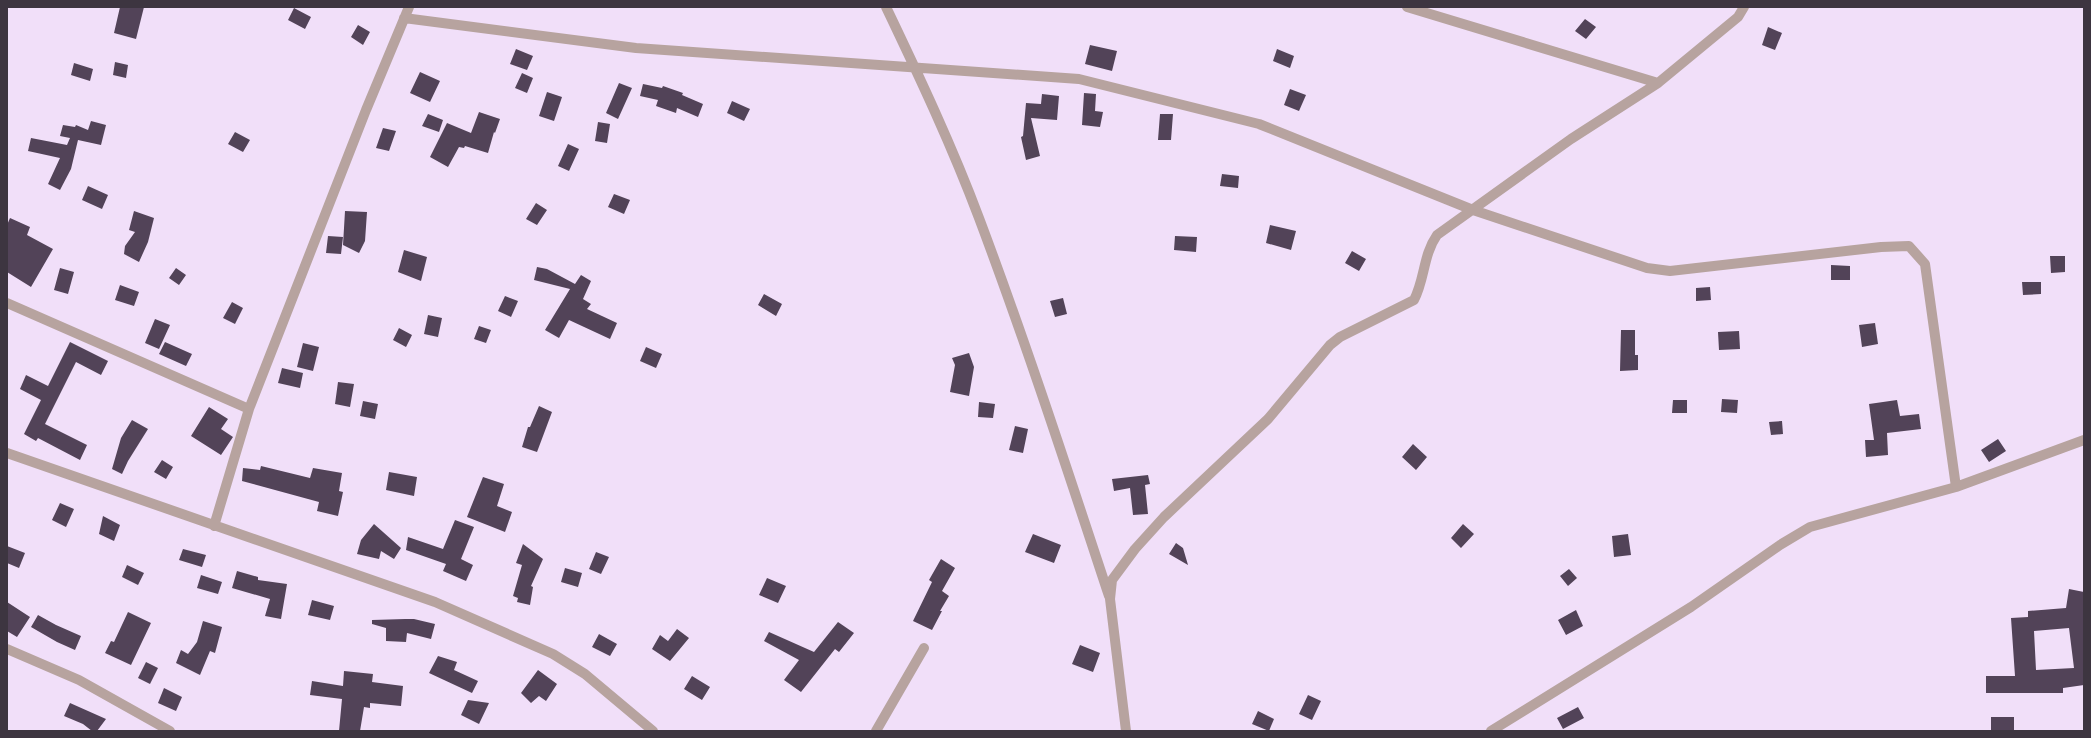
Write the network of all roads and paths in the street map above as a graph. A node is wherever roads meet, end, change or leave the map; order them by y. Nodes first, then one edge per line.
1 (409, 7) edge
2 (886, 7) edge
3 (1407, 7) edge
4 (1744, 7) edge
5 (404, 18) junction
6 (915, 67) junction
7 (1658, 83) junction
8 (1473, 210) junction
9 (7, 303) edge
10 (249, 409) junction
11 (2084, 440) edge
12 (7, 453) edge
13 (1956, 487) junction
14 (214, 526) junction
15 (1110, 599) junction
16 (924, 648) dead end
17 (7, 649) edge
18 (170, 731) edge
19 (653, 731) edge
20 (876, 731) edge
21 (1126, 731) edge
22 (1491, 731) edge

1 - 5 street
2 - 6 street
3 - 7 street
4 - 7 street
5 - 6 street
5 - 10 street
6 - 8 street
6 - 15 street
7 - 8 street
8 - 13 street
8 - 15 street
9 - 10 street
10 - 14 street
11 - 13 street
12 - 14 street
13 - 22 street
14 - 19 street
15 - 21 street
16 - 20 street
17 - 18 street

